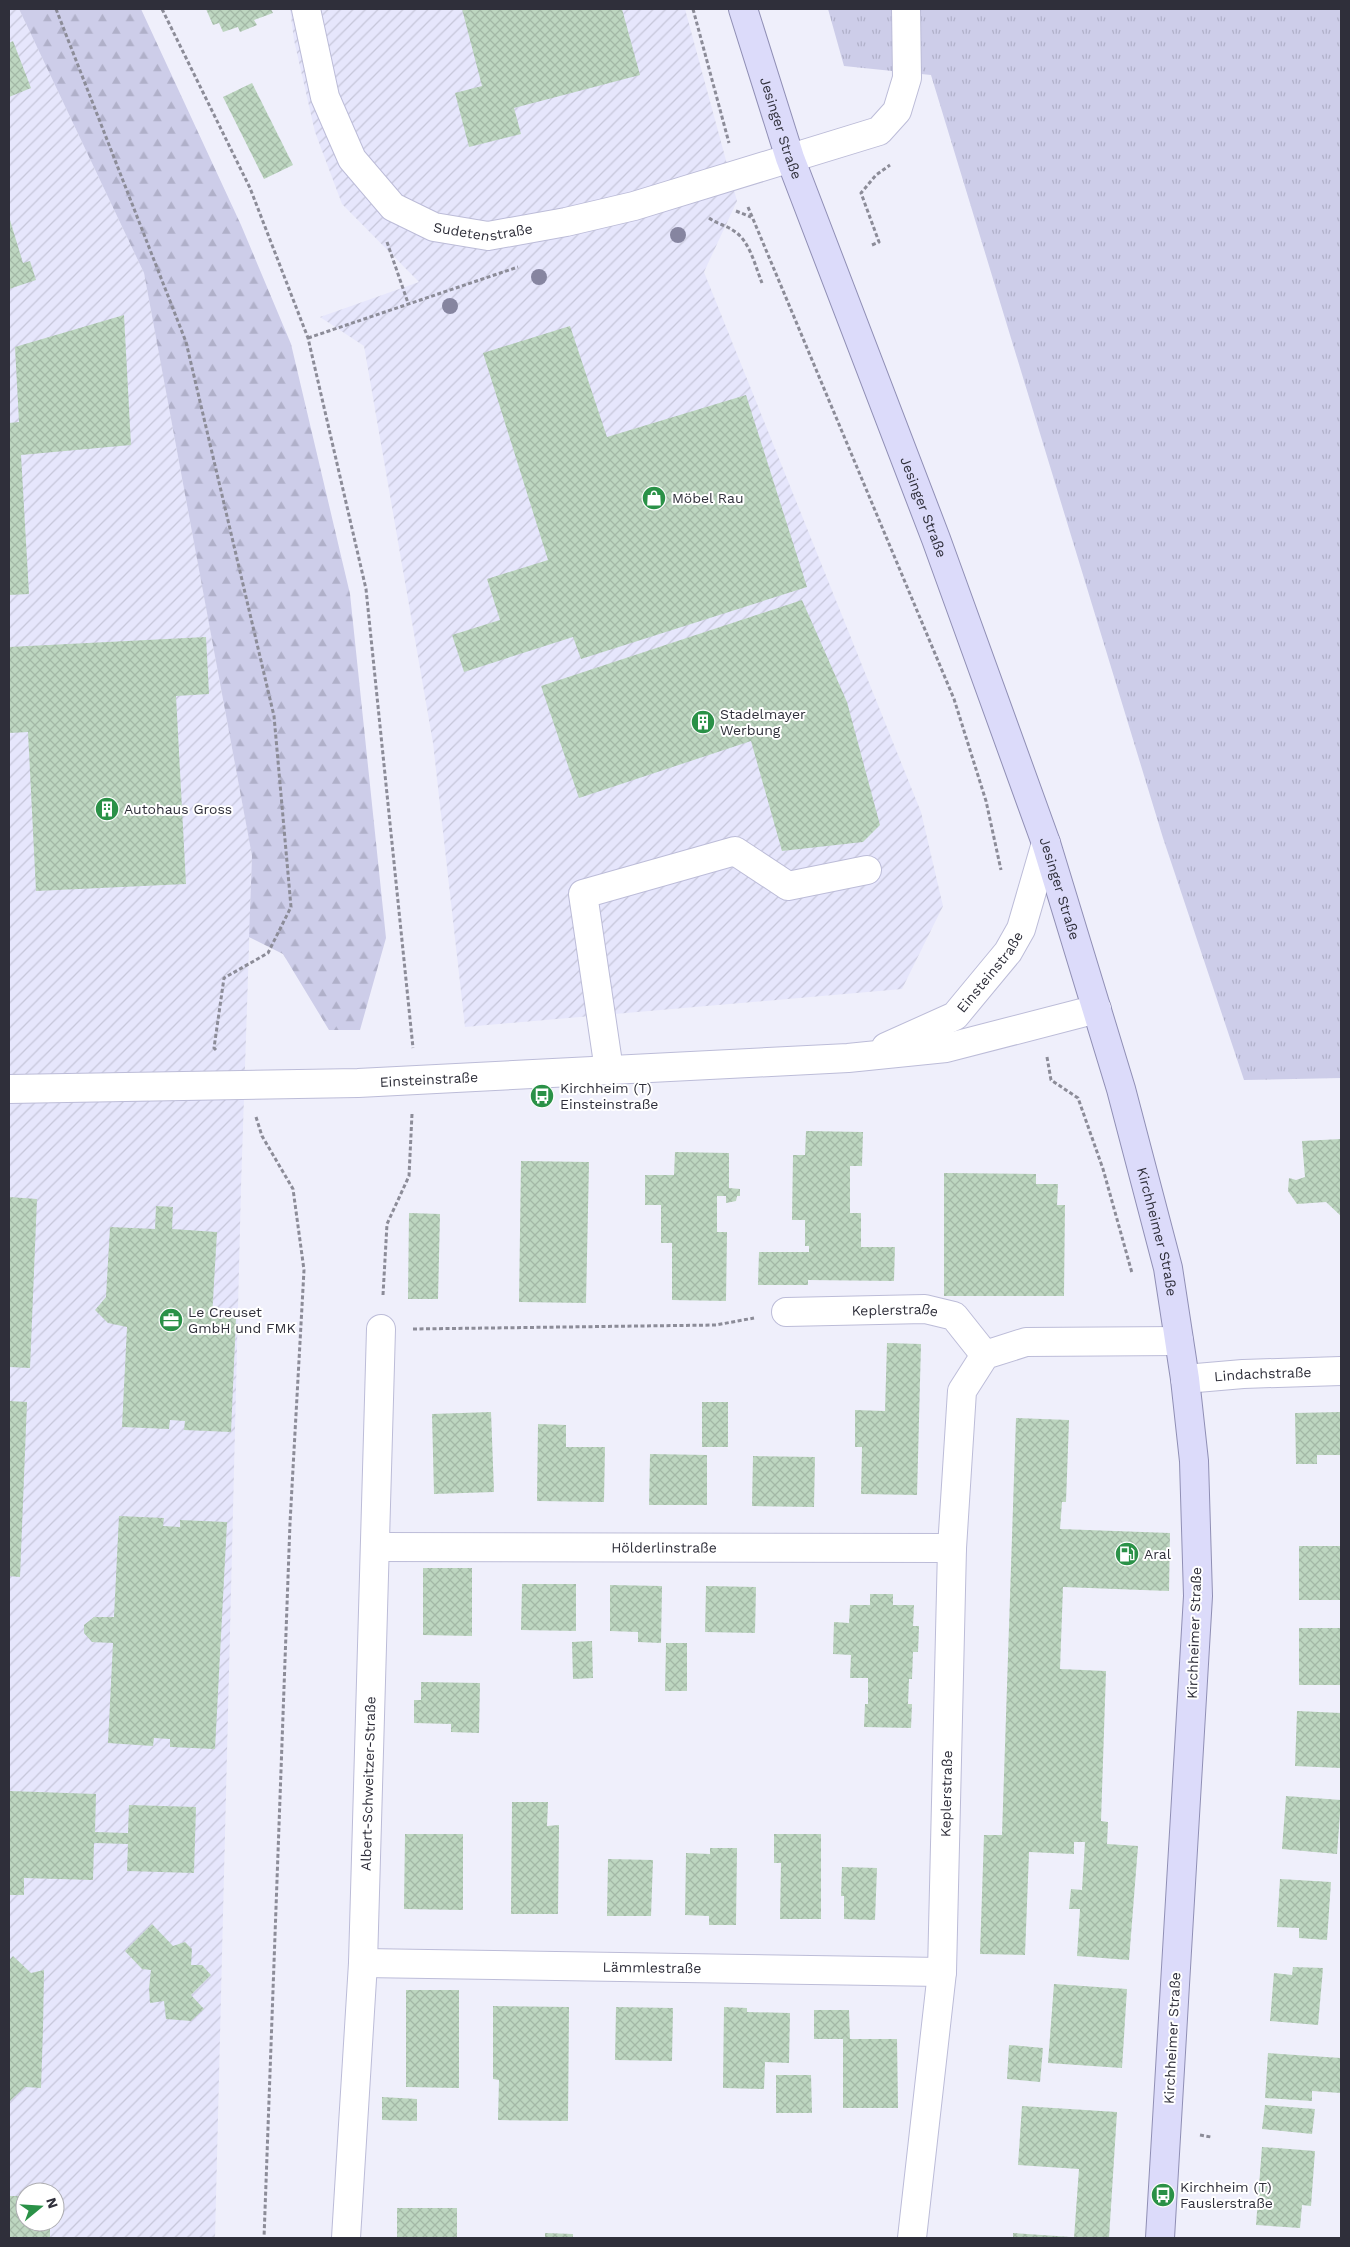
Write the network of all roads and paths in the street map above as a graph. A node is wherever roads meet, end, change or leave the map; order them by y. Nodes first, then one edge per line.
1 (162, 9) edge
2 (306, 9) edge
3 (693, 9) edge
4 (743, 9) edge
5 (906, 9) edge
6 (790, 158) junction
7 (896, 160) dead end
8 (737, 174) junction
9 (393, 207) junction
10 (716, 224) dead end
11 (872, 245) dead end
12 (521, 266) dead end
13 (762, 283) dead end
14 (408, 303) junction
15 (308, 338) junction
16 (1046, 844) junction
17 (867, 870) dead end
18 (1003, 876) dead end
19 (1098, 1009) junction
20 (1040, 1024) junction
21 (848, 1058) junction
22 (609, 1070) junction
23 (414, 1081) junction
24 (9, 1089) edge
25 (1133, 1278) dead end
26 (786, 1312) joint
27 (381, 1330) junction
28 (1179, 1341) junction
29 (985, 1355) junction
30 (1341, 1371) edge
31 (1185, 1379) junction
32 (376, 1547) junction
33 (952, 1548) junction
34 (363, 1963) junction
35 (942, 1972) junction
36 (346, 2238) edge
37 (912, 2238) edge
38 (1160, 2238) edge

1 - 15 path
2 - 9 street, Sudetenstraße
3 - 8 path
4 - 6 main road, Jesinger Straße
5 - 6 street, Sudetenstraße
6 - 8 street, Sudetenstraße
6 - 16 main road, Jesinger Straße
7 - 11 path
8 - 9 street, Sudetenstraße
8 - 18 path
9 - 14 path
10 - 13 path
12 - 14 path
14 - 15 path
15 - 23 path
16 - 19 main road, Jesinger Straße
16 - 21 street, Einsteinstraße
17 - 22 street
19 - 20 street, Einsteinstraße
19 - 28 main road, Kirchheimer Straße
20 - 21 street, Einsteinstraße
20 - 25 path
21 - 22 street, Einsteinstraße
22 - 23 street, Einsteinstraße
23 - 24 street, Einsteinstraße
23 - 27 path
26 - 27 path
26 - 29 street, Keplerstraße
27 - 32 street, Albert-Schweitzer-Straße
28 - 29 street
28 - 31 main road, Kirchheimer Straße
29 - 33 street, Keplerstraße
30 - 31 street, Lindachstraße
31 - 38 main road, Kirchheimer Straße
32 - 33 street, Hölderlinstraße
32 - 34 street, Albert-Schweitzer-Straße
33 - 35 street, Keplerstraße
34 - 35 street, Lämmlestraße
34 - 36 street, Albert-Schweitzer-Straße
35 - 37 street, Keplerstraße

